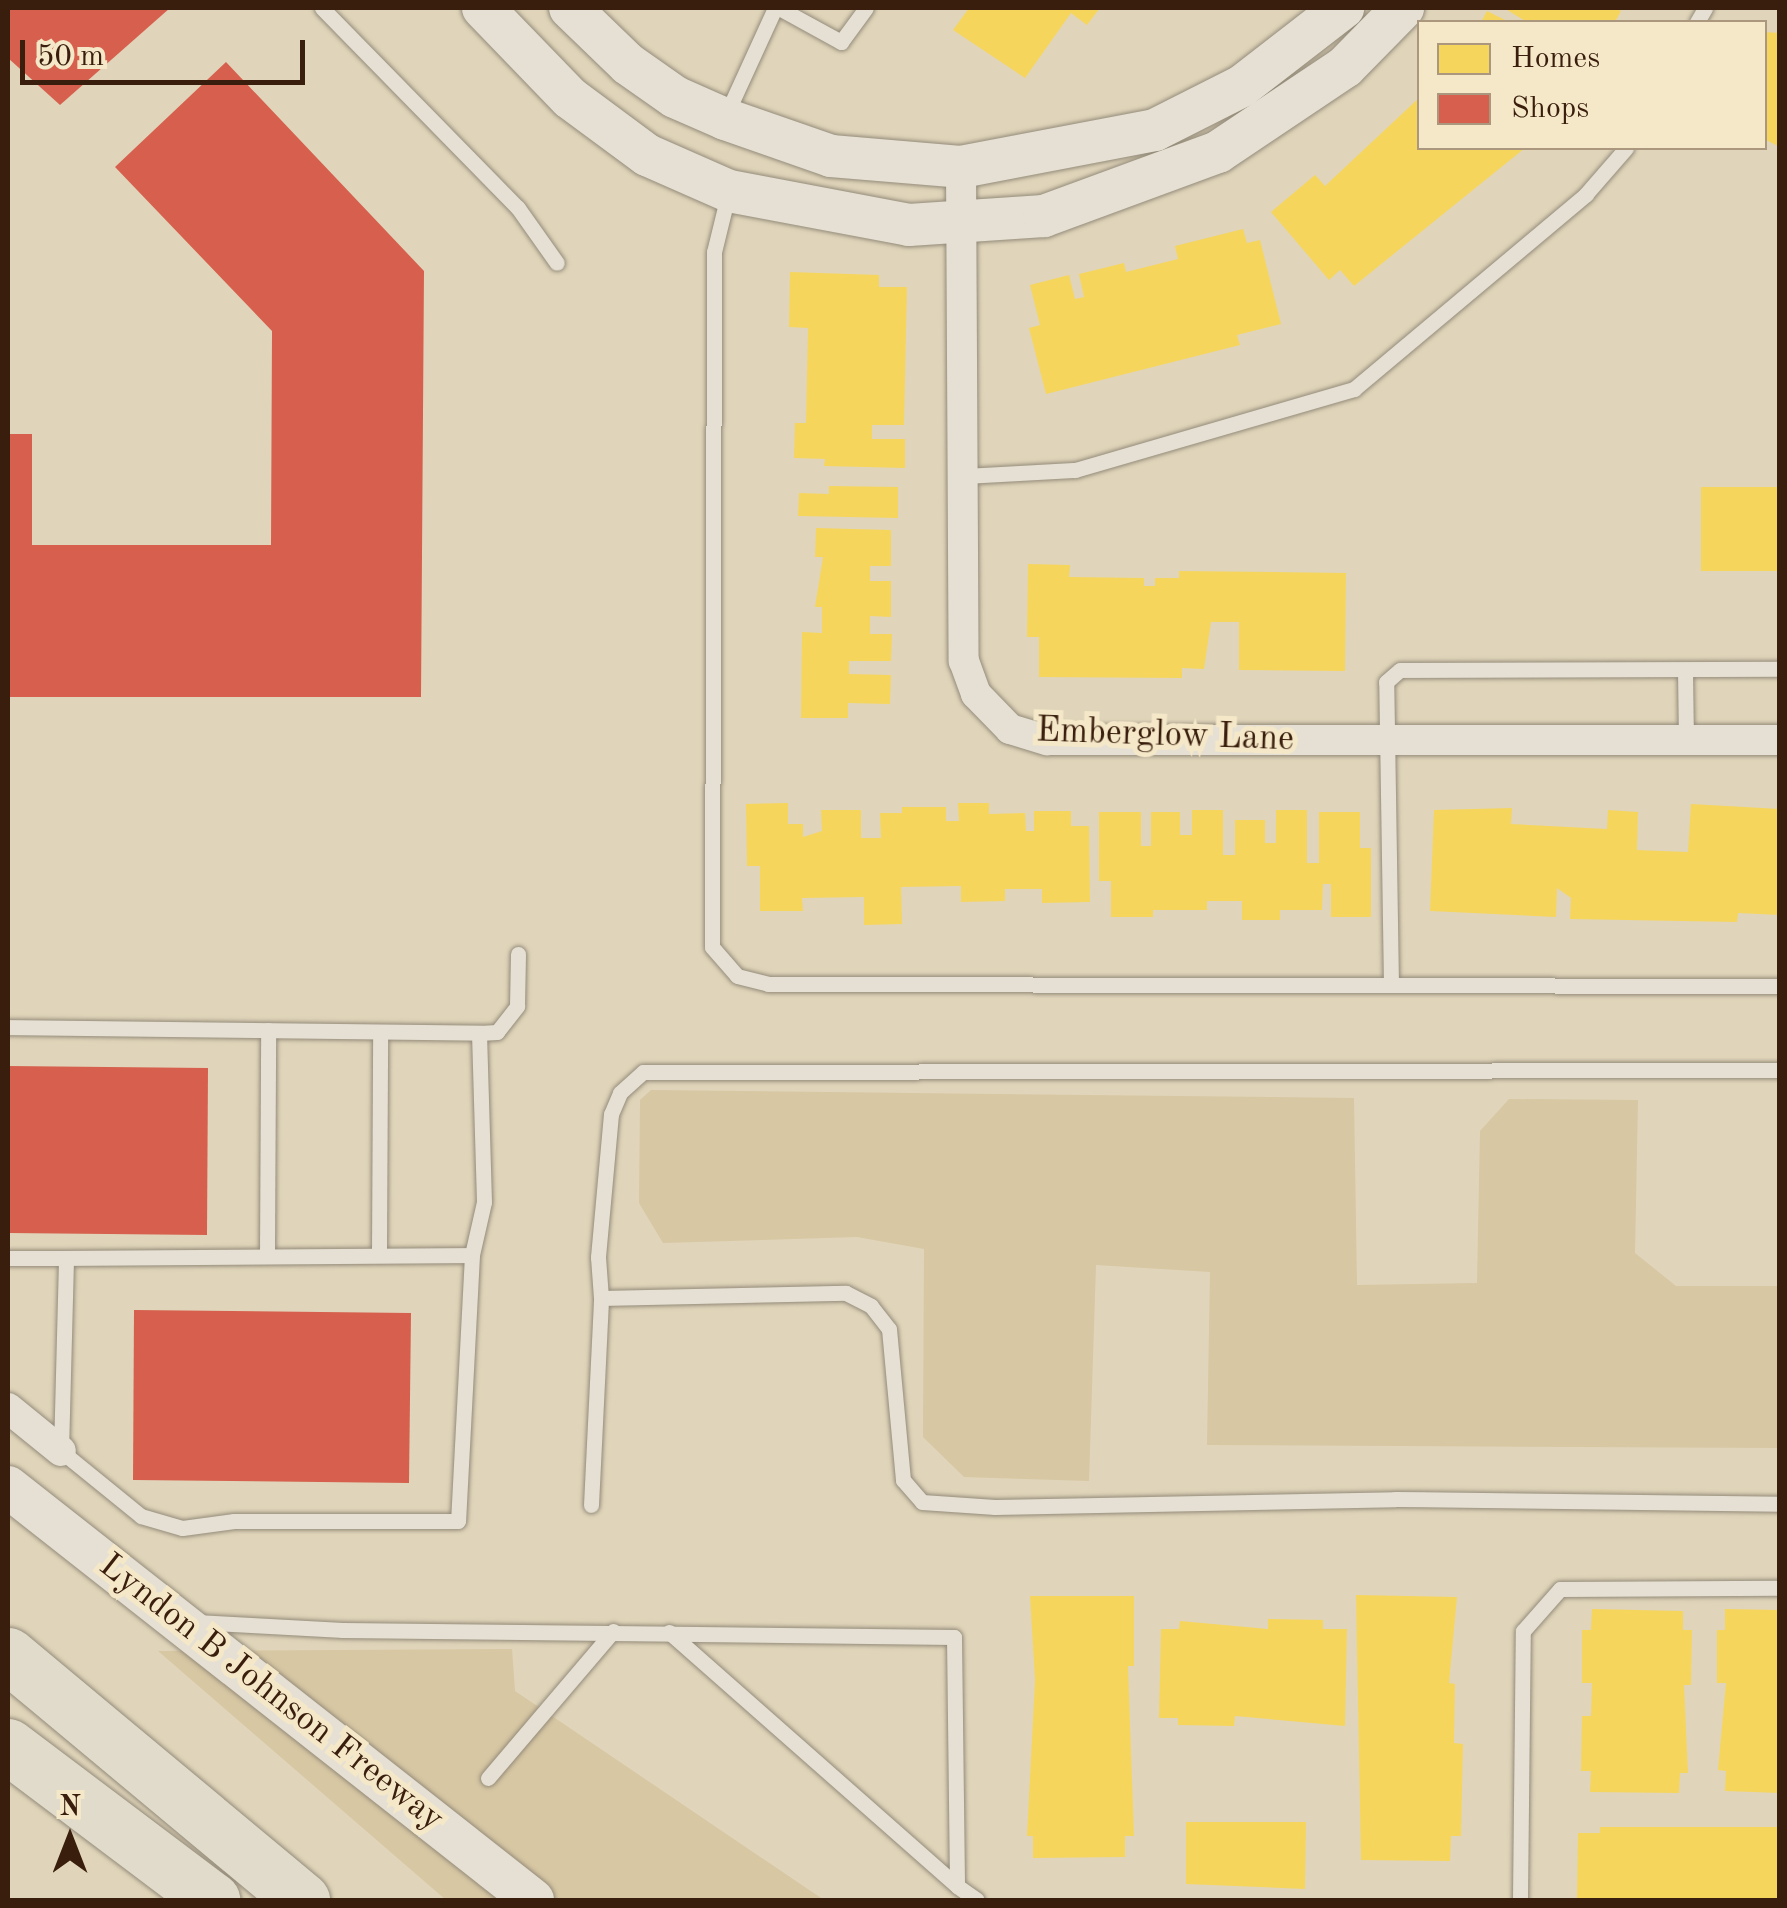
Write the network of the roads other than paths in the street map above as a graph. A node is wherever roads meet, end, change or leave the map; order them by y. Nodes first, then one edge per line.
1 (322, 8) edge
2 (483, 8) edge
3 (570, 8) edge
4 (777, 8) edge
5 (866, 8) edge
6 (1344, 8) edge
7 (1403, 8) edge
8 (725, 119) junction
9 (1624, 150) edge
10 (961, 166) junction
11 (728, 191) junction
12 (963, 225) junction
13 (557, 262) dead end
14 (963, 476) junction
15 (1685, 670) junction
16 (1780, 670) edge
17 (1386, 740) junction
18 (1686, 740) junction
19 (1780, 740) edge
20 (518, 954) dead end
21 (1391, 985) junction
22 (1780, 986) edge
23 (8, 1027) edge
24 (268, 1030) junction
25 (380, 1032) junction
26 (479, 1033) junction
27 (1780, 1070) edge
28 (379, 1254) junction
29 (472, 1255) junction
30 (267, 1256) junction
31 (8, 1258) edge
32 (66, 1258) junction
33 (601, 1298) junction
34 (8, 1408) edge
35 (62, 1450) junction
36 (8, 1488) edge
37 (1780, 1504) edge
38 (591, 1505) dead end
39 (1780, 1588) edge
40 (183, 1621) junction
41 (613, 1631) junction
42 (669, 1632) junction
43 (8, 1655) edge
44 (8, 1746) edge
45 (488, 1778) dead end
46 (958, 1886) junction
47 (212, 1900) edge
48 (302, 1900) edge
49 (533, 1900) edge
50 (976, 1900) edge
51 (1520, 1900) edge

1 - 13 lane
2 - 11 street
3 - 8 street
4 - 5 lane
4 - 8 lane
6 - 10 street
7 - 12 street
8 - 10 street
9 - 14 lane
10 - 12 street, Emberglow Lane
11 - 12 street
11 - 21 lane
12 - 14 street, Emberglow Lane
14 - 17 street, Emberglow Lane
15 - 16 lane
15 - 17 lane
15 - 18 lane
17 - 18 street, Emberglow Lane
17 - 21 lane
18 - 19 street, Emberglow Lane
20 - 26 lane
21 - 22 lane
23 - 24 lane
24 - 25 lane
24 - 30 lane
25 - 26 lane
25 - 28 lane
26 - 29 lane
27 - 33 lane
28 - 29 lane
28 - 30 lane
29 - 35 lane
30 - 32 lane
31 - 32 lane
32 - 35 lane
33 - 37 lane
33 - 38 lane
34 - 35 street
36 - 40 street, Lyndon B Johnson Freeway
39 - 51 lane
40 - 41 lane
40 - 49 street, Lyndon B Johnson Freeway
41 - 42 lane
41 - 45 lane
42 - 46 lane
42 - 46 lane
43 - 48 highway
44 - 47 highway
46 - 50 lane

